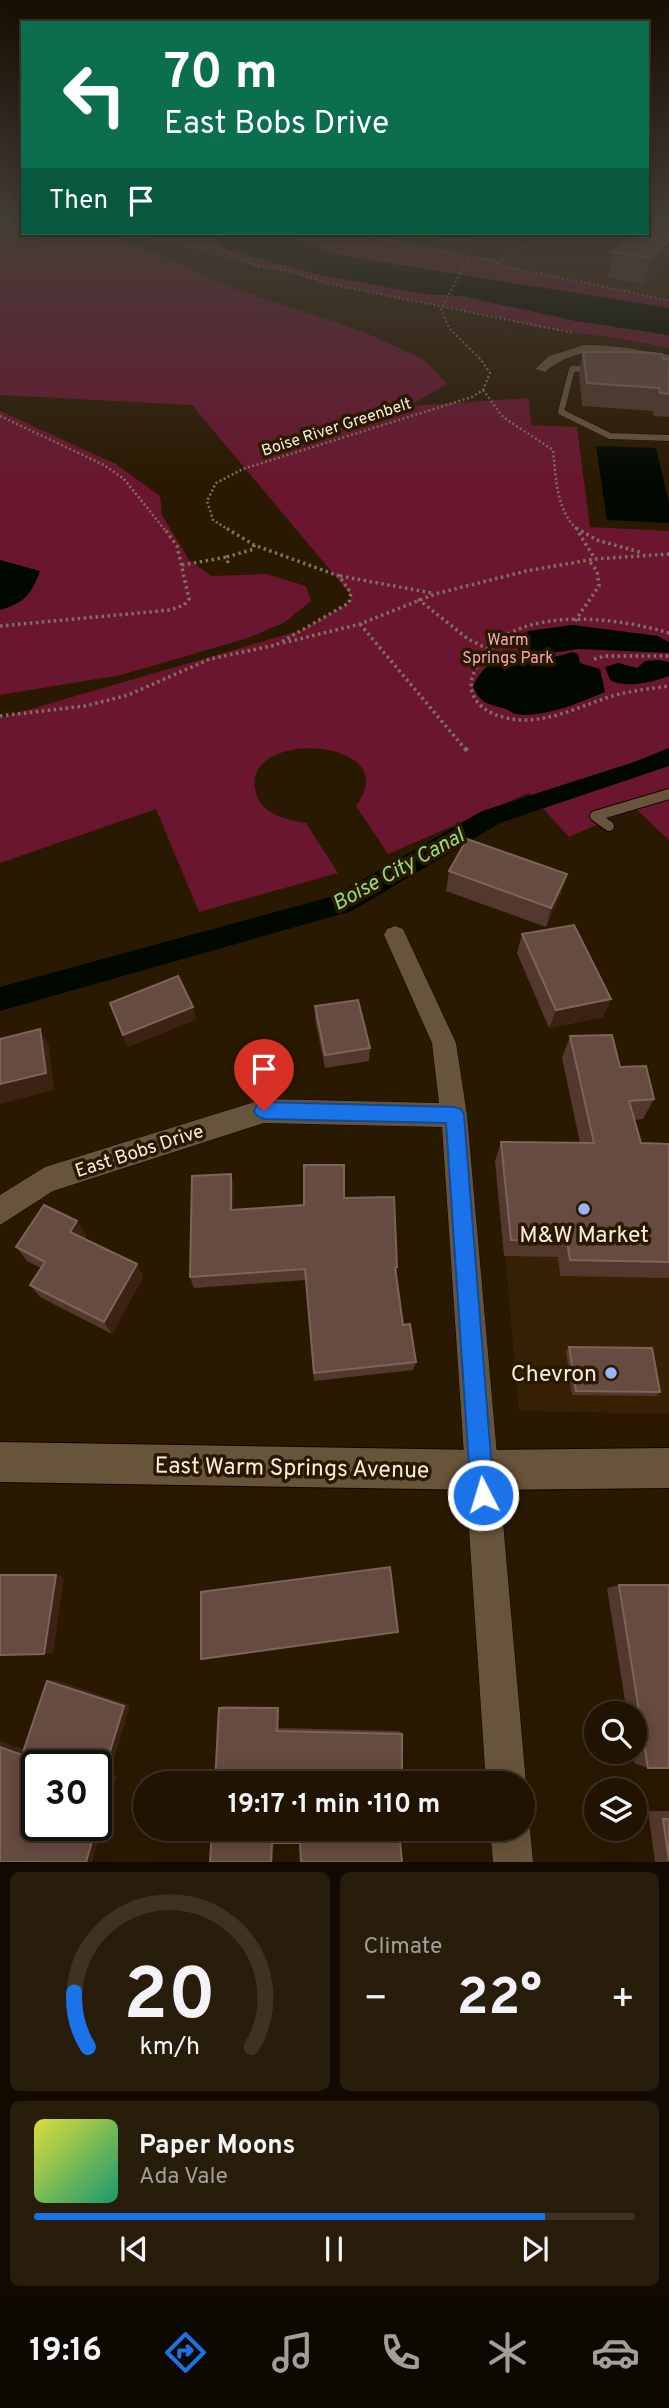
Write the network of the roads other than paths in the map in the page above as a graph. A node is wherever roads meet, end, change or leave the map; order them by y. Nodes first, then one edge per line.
1 (669, 359) edge
2 (599, 367) edge
3 (541, 369) dead end
4 (669, 438) edge
5 (669, 794) edge
6 (608, 826) dead end
7 (395, 935) dead end
8 (454, 1115) junction
9 (0, 1211) edge
10 (0, 1462) edge
11 (669, 1468) edge
12 (481, 1470) junction
13 (505, 1771) edge
14 (511, 1841) edge
15 (513, 1862) edge

1 - 3 street
2 - 4 lane
5 - 6 lane
7 - 8 street
8 - 9 street, East Bobs Drive
8 - 12 street
10 - 12 street, East Warm Springs Avenue
11 - 12 street, East Warm Springs Avenue
12 - 13 street
14 - 15 street

